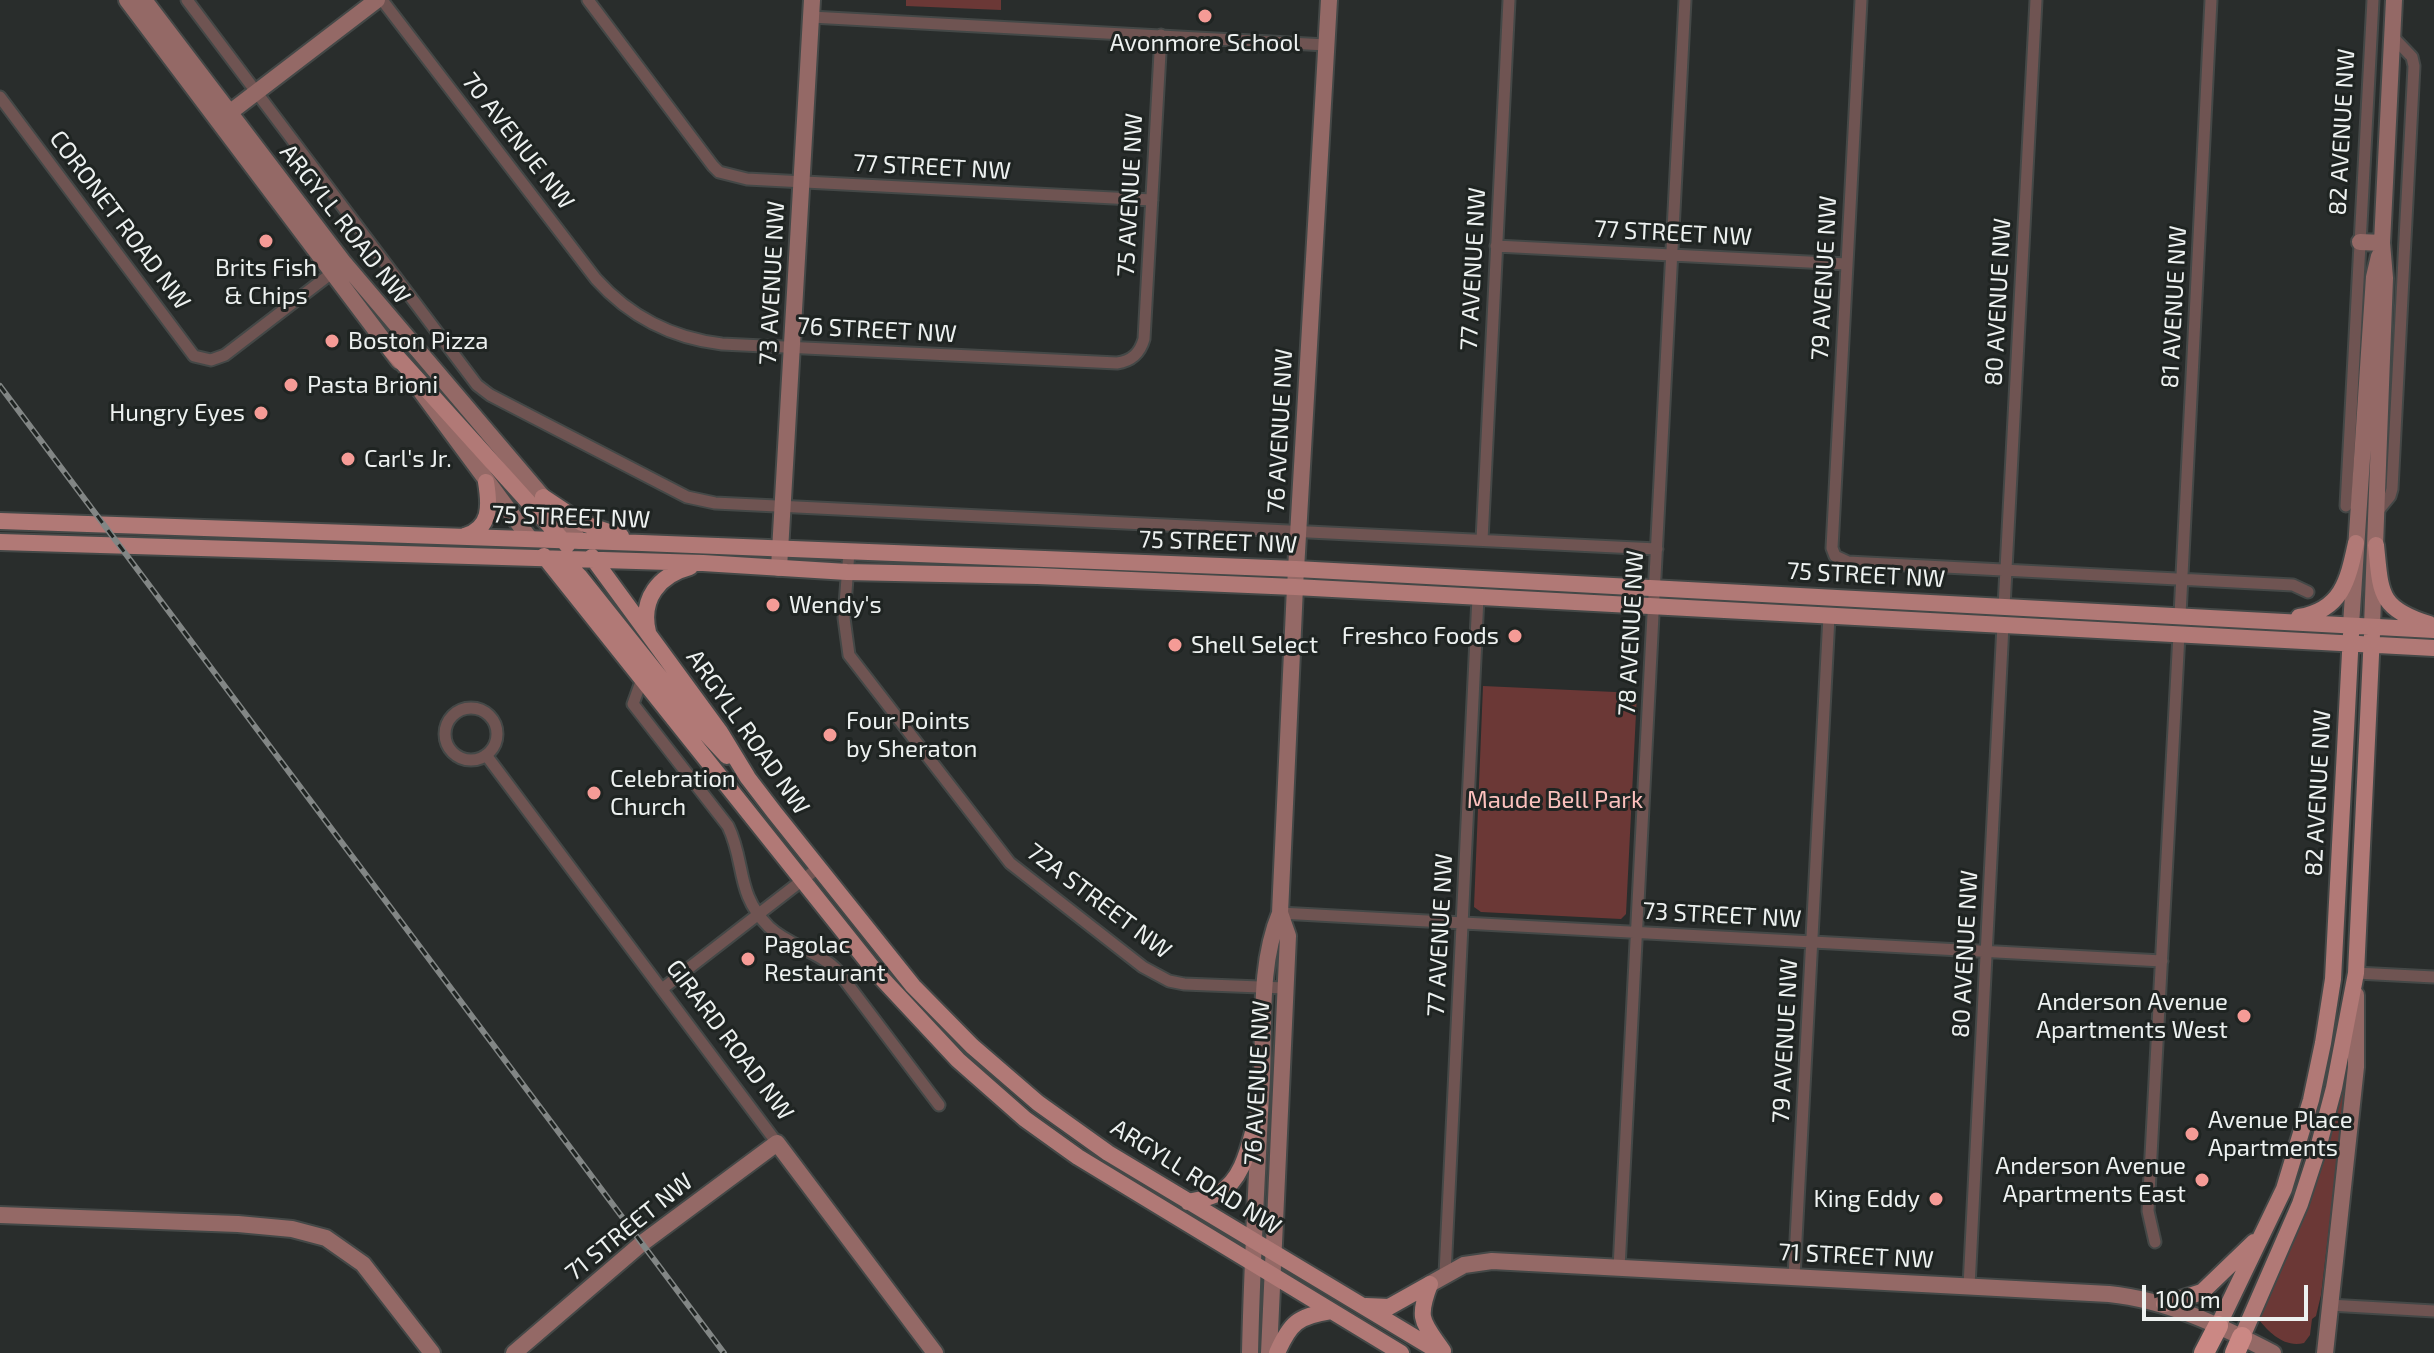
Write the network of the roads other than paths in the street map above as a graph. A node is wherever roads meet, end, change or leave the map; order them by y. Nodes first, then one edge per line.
1 (127, 0) edge
2 (144, 0) edge
3 (187, 0) edge
4 (380, 0) edge
5 (588, 0) edge
6 (812, 0) edge
7 (1329, 0) edge
8 (1509, 0) edge
9 (1685, 0) edge
10 (1861, 0) edge
11 (2036, 0) edge
12 (2211, 0) edge
13 (2373, 0) edge
14 (2394, 0) edge
15 (811, 17) junction
16 (1161, 35) junction
17 (2392, 36) junction
18 (1326, 45) junction
19 (256, 92) junction
20 (0, 97) edge
21 (223, 117) junction
22 (802, 183) junction
23 (1152, 200) junction
24 (2360, 242) junction
25 (2382, 243) junction
26 (1496, 246) junction
27 (1672, 255) junction
28 (1847, 264) junction
29 (338, 268) junction
30 (622, 305) joint
31 (792, 348) junction
32 (391, 350) junction
33 (1136, 355) joint
34 (490, 395) joint
35 (486, 482) junction
36 (543, 497) junction
37 (783, 506) junction
38 (2346, 506) dead end
39 (2377, 512) junction
40 (0, 521) edge
41 (1298, 530) junction
42 (458, 537) junction
43 (530, 539) junction
44 (1482, 540) junction
45 (571, 541) junction
46 (0, 542) edge
47 (642, 543) junction
48 (2356, 543) junction
49 (2376, 545) junction
50 (780, 548) junction
51 (1657, 549) junction
52 (849, 552) junction
53 (1837, 558) joint
54 (547, 560) junction
55 (565, 561) junction
56 (596, 561) junction
57 (703, 563) junction
58 (779, 568) junction
59 (1296, 569) junction
60 (2006, 570) junction
61 (847, 572) junction
62 (2182, 580) junction
63 (1295, 587) junction
64 (1655, 588) junction
65 (2308, 592) dead end
66 (1478, 597) junction
67 (1655, 606) junction
68 (2004, 607) junction
69 (2180, 615) junction
70 (1829, 616) junction
71 (2268, 620) junction
72 (2003, 625) junction
73 (2351, 625) junction
74 (2372, 626) junction
75 (2434, 628) edge
76 (649, 634) junction
77 (2179, 634) junction
78 (2350, 644) junction
79 (2372, 646) junction
80 (2434, 648) edge
81 (642, 679) junction
82 (486, 755) junction
83 (748, 778) junction
84 (818, 868) junction
85 (802, 880) junction
86 (1280, 913) junction
87 (758, 914) junction
88 (1462, 923) junction
89 (1636, 932) junction
90 (1812, 941) junction
91 (1987, 951) junction
92 (2162, 961) junction
93 (2356, 973) junction
94 (2434, 977) edge
95 (1266, 988) junction
96 (1285, 988) junction
97 (662, 989) junction
98 (939, 1105) dead end
99 (1260, 1109) junction
100 (777, 1143) junction
101 (1188, 1202) junction
102 (0, 1215) edge
103 (2266, 1230) junction
104 (1253, 1241) junction
105 (2155, 1242) dead end
106 (1273, 1253) junction
107 (1252, 1264) junction
108 (1619, 1268) junction
109 (1445, 1274) junction
110 (1271, 1275) junction
111 (1794, 1277) junction
112 (1430, 1284) junction
113 (1969, 1286) junction
114 (2164, 1304) junction
115 (2329, 1305) junction
116 (1361, 1306) junction
117 (1331, 1311) junction
118 (2434, 1311) edge
119 (2218, 1326) junction
120 (2239, 1345) edge
121 (432, 1353) edge
122 (514, 1353) edge
123 (935, 1353) edge
124 (1250, 1353) edge
125 (1269, 1353) edge
126 (1277, 1353) edge
127 (1401, 1353) edge
128 (1443, 1353) edge
129 (2204, 1353) edge
130 (2273, 1353) edge
131 (2325, 1353) edge

1 - 21 street, ARGYLL ROAD NW
2 - 21 street, ARGYLL ROAD NW
3 - 19 street, ARGYLL ROAD NW
4 - 19 street
4 - 30 street, 70 AVENUE NW
5 - 22 street, 77 STREET NW
6 - 15 street, 73 AVENUE NW
7 - 18 street, 76 AVENUE NW
8 - 26 street, 77 AVENUE NW
9 - 27 street, 78 AVENUE NW
10 - 28 street, 79 AVENUE NW
11 - 60 street, 80 AVENUE NW
12 - 62 street, 81 AVENUE NW
13 - 24 street, 82 AVENUE NW
14 - 17 street, 82 AVENUE NW
15 - 16 street
15 - 22 street, 73 AVENUE NW
16 - 18 street
16 - 23 street, 75 AVENUE NW
17 - 25 street, 82 AVENUE NW
17 - 39 street, 82 AVENUE NW
18 - 41 street, 76 AVENUE NW
19 - 21 street
19 - 34 street, ARGYLL ROAD NW
20 - 29 street, CORONET ROAD NW
21 - 29 street, ARGYLL ROAD NW
22 - 23 street, 77 STREET NW
22 - 31 street, 73 AVENUE NW
23 - 33 street, 75 AVENUE NW
24 - 25 street
24 - 38 street, 82 AVENUE NW
25 - 39 street, 82 AVENUE NW
25 - 48 street, 82 AVENUE NW
26 - 27 street, 77 STREET NW
26 - 44 street, 77 AVENUE NW
27 - 28 street, 77 STREET NW
27 - 51 street, 78 AVENUE NW
28 - 53 street, 79 AVENUE NW
29 - 32 street, ARGYLL ROAD NW
29 - 36 street, ARGYLL ROAD NW
30 - 31 street, 76 STREET NW
31 - 33 street, 76 STREET NW
31 - 37 street, 73 AVENUE NW
32 - 35 street, ARGYLL ROAD NW
32 - 45 main road
34 - 37 street, 75 STREET NW
35 - 42 main road
35 - 43 street, ARGYLL ROAD NW
36 - 45 street, ARGYLL ROAD NW
36 - 47 main road
37 - 41 street, 75 STREET NW
37 - 50 street, 73 AVENUE NW
39 - 49 street, 82 AVENUE NW
40 - 42 main road, 75 STREET NW
41 - 44 street, 75 STREET NW
41 - 59 street, 76 AVENUE NW
42 - 43 main road, 75 STREET NW
43 - 45 main road, 75 STREET NW
43 - 54 main road, ARGYLL ROAD NW
43 - 55 main road
44 - 51 street, 75 STREET NW
45 - 47 main road, 75 STREET NW
45 - 56 main road, ARGYLL ROAD NW
46 - 54 main road, 75 STREET NW
47 - 50 main road, 75 STREET NW
48 - 71 main road
48 - 73 street, 82 AVENUE NW
49 - 74 street, 82 AVENUE NW
49 - 75 main road
50 - 52 main road, 75 STREET NW
50 - 58 street, 73 AVENUE NW
51 - 64 street, 78 AVENUE NW
52 - 59 main road, 75 STREET NW
52 - 61 street, 72A STREET NW
53 - 60 street, 75 STREET NW
54 - 55 main road, 75 STREET NW
54 - 81 main road, ARGYLL ROAD NW
55 - 56 main road, 75 STREET NW
55 - 83 main road
56 - 57 main road, 75 STREET NW
56 - 76 main road, ARGYLL ROAD NW
57 - 58 main road, 75 STREET NW
57 - 76 main road
58 - 61 main road, 75 STREET NW
59 - 63 street, 76 AVENUE NW
59 - 64 main road, 75 STREET NW
60 - 62 street, 75 STREET NW
60 - 68 street, 80 AVENUE NW
61 - 63 main road, 75 STREET NW
61 - 95 street, 72A STREET NW
62 - 65 street, 75 STREET NW
62 - 69 street, 81 AVENUE NW
63 - 66 main road, 75 STREET NW
63 - 86 street, 76 AVENUE NW
64 - 67 street, 78 AVENUE NW
64 - 68 main road, 75 STREET NW
66 - 67 main road, 75 STREET NW
66 - 88 street, 77 AVENUE NW
67 - 70 main road, 75 STREET NW
67 - 89 street, 78 AVENUE NW
68 - 69 main road, 75 STREET NW
69 - 71 main road, 75 STREET NW
70 - 72 main road, 75 STREET NW
70 - 90 street, 79 AVENUE NW
71 - 73 main road, 75 STREET NW
72 - 77 main road, 75 STREET NW
72 - 91 street, 80 AVENUE NW
73 - 74 main road, 75 STREET NW
73 - 78 main road, 82 AVENUE NW
74 - 75 main road, 75 STREET NW
74 - 79 main road, 82 AVENUE NW
76 - 83 main road, ARGYLL ROAD NW
77 - 78 main road, 75 STREET NW
77 - 92 street
78 - 79 main road, 75 STREET NW
78 - 103 main road, 82 AVENUE NW
79 - 80 main road, 75 STREET NW
79 - 93 main road, 82 AVENUE NW
81 - 85 main road, ARGYLL ROAD NW
81 - 87 street
82 - 82 street
82 - 97 street, GIRARD ROAD NW
83 - 84 main road, ARGYLL ROAD NW
84 - 85 street
84 - 101 main road, ARGYLL ROAD NW
85 - 87 street
85 - 107 main road, ARGYLL ROAD NW
86 - 88 street, 73 STREET NW
86 - 95 street, 76 AVENUE NW
86 - 96 street, 76 AVENUE NW
87 - 97 street
87 - 98 street
88 - 89 street, 73 STREET NW
88 - 109 street, 77 AVENUE NW
89 - 90 street, 73 STREET NW
89 - 108 street, 78 AVENUE NW
90 - 91 street, 73 STREET NW
90 - 111 street, 79 AVENUE NW
91 - 92 street, 73 STREET NW
91 - 113 street, 80 AVENUE NW
92 - 105 street
93 - 94 street
93 - 115 street, 82 AVENUE NW
93 - 120 main road, 82 AVENUE NW
95 - 96 street, 72A STREET NW
95 - 99 street, 76 AVENUE NW
96 - 106 street, 76 AVENUE NW
97 - 100 street, GIRARD ROAD NW
99 - 101 main road
99 - 104 street, 76 AVENUE NW
100 - 122 street, 71 STREET NW
100 - 123 street, GIRARD ROAD NW
101 - 104 main road, ARGYLL ROAD NW
102 - 121 street
103 - 114 main road
103 - 119 main road, 82 AVENUE NW
104 - 106 main road, ARGYLL ROAD NW
104 - 107 street, 76 AVENUE NW
106 - 110 street, 76 AVENUE NW
106 - 116 main road, ARGYLL ROAD NW
107 - 110 main road, ARGYLL ROAD NW
107 - 124 street, 76 AVENUE NW
108 - 109 street, 71 STREET NW
108 - 111 street, 71 STREET NW
109 - 112 street, 71 STREET NW
110 - 117 main road, ARGYLL ROAD NW
110 - 125 street, 76 AVENUE NW
111 - 113 street, 71 STREET NW
112 - 116 main road
112 - 128 main road
113 - 114 street, 71 STREET NW
114 - 119 street, 71 STREET NW
115 - 118 street
115 - 131 street, 82 AVENUE NW
116 - 128 main road, ARGYLL ROAD NW
117 - 126 main road
117 - 127 main road, ARGYLL ROAD NW
119 - 120 street, 71 STREET NW
119 - 129 highway
120 - 130 street, 71 STREET NW

